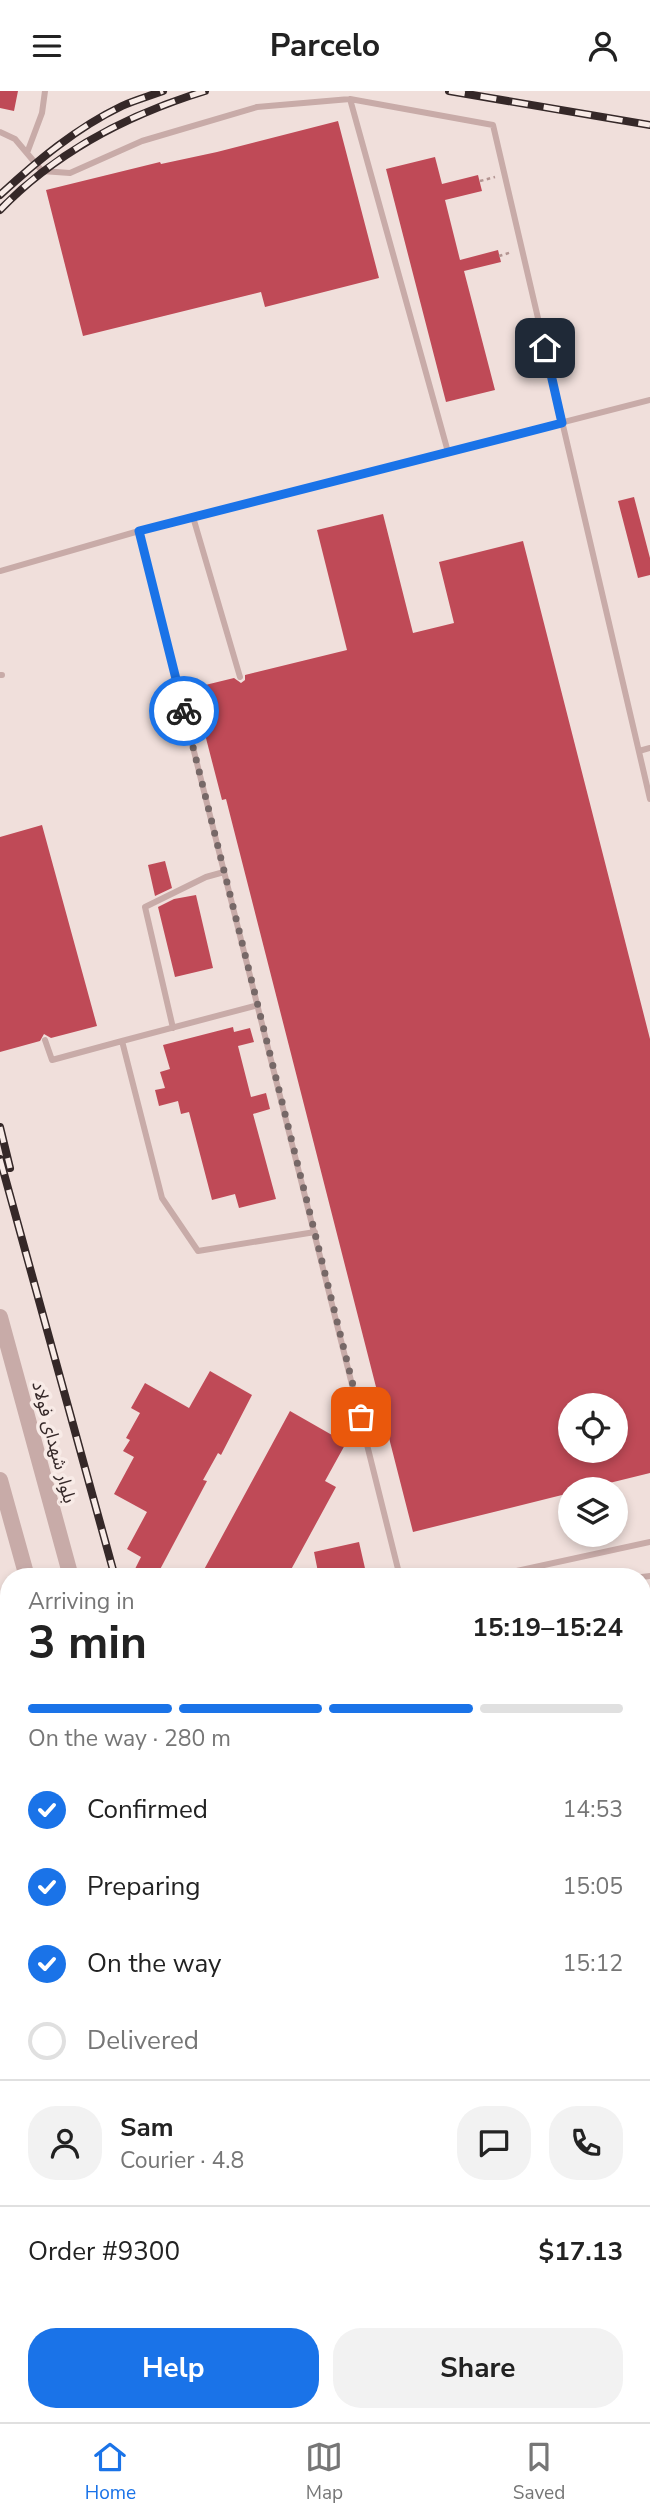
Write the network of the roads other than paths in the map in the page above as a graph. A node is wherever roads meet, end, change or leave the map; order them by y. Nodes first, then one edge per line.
1 (45, 91) edge
2 (350, 99) junction
3 (0, 132) edge
4 (27, 153) junction
5 (649, 401) edge
6 (650, 410) edge
7 (562, 423) junction
8 (448, 452) junction
9 (193, 517) junction
10 (139, 531) junction
11 (0, 571) edge
12 (240, 677) dead end
13 (650, 748) edge
14 (639, 751) junction
15 (650, 799) edge
16 (224, 871) junction
17 (258, 1005) junction
18 (173, 1028) junction
19 (46, 1040) dead end
20 (122, 1041) junction
21 (315, 1232) junction
22 (0, 1317) edge
23 (0, 1480) edge
24 (650, 1542) edge
25 (24, 1568) edge
26 (69, 1568) edge
27 (398, 1568) edge
28 (530, 1568) edge

1 - 4 lane
2 - 4 lane
2 - 7 lane
2 - 8 lane
3 - 4 lane
5 - 6 lane
5 - 7 lane
7 - 8 lane
7 - 14 lane
8 - 9 lane
9 - 10 lane
9 - 12 lane
10 - 11 lane
10 - 16 lane
13 - 14 lane
14 - 15 lane
16 - 17 lane
16 - 18 lane
17 - 18 lane
17 - 21 lane
18 - 20 lane
19 - 20 lane
20 - 21 lane
21 - 27 lane
22 - 26 street, بلوار شهدای فولاد
23 - 25 street
24 - 28 lane

